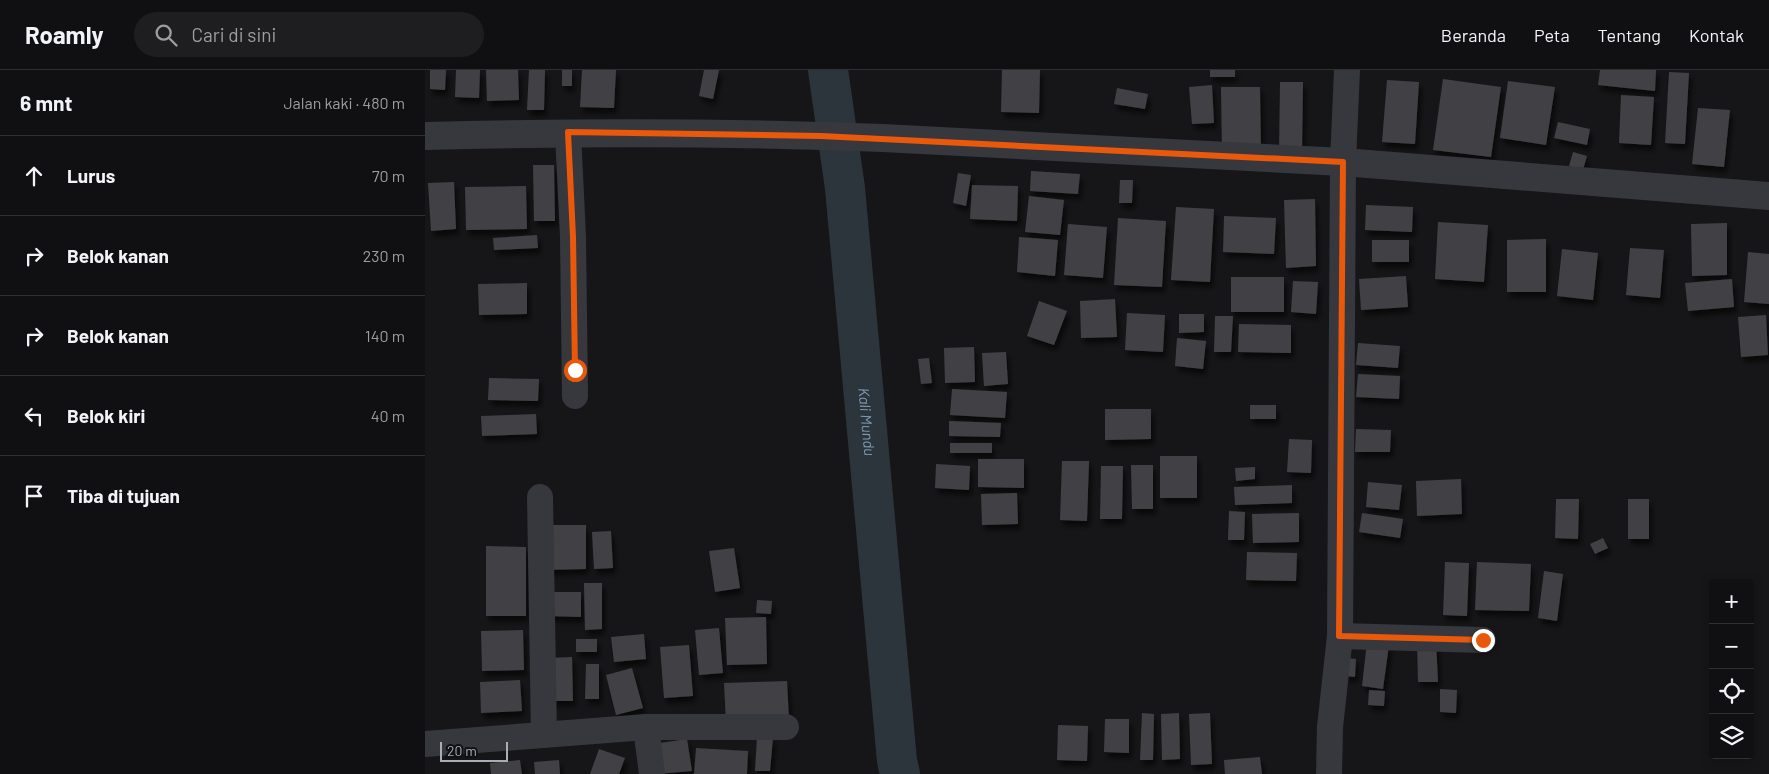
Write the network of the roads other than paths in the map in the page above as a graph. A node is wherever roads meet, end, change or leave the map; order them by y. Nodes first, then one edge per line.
1 (1347, 70) edge
2 (568, 132) junction
3 (425, 136) edge
4 (1343, 162) junction
5 (1769, 196) edge
6 (575, 396) dead end
7 (540, 497) dead end
8 (1339, 636) junction
9 (1483, 640) dead end
10 (646, 727) junction
11 (786, 727) dead end
12 (544, 735) junction
13 (425, 744) edge
14 (652, 774) edge
15 (1329, 774) edge

1 - 4 street
2 - 3 street
2 - 4 street
2 - 6 street
4 - 5 street
4 - 8 street
7 - 12 street
8 - 9 street
8 - 15 street
10 - 11 street
10 - 12 street
10 - 14 street
12 - 13 street

